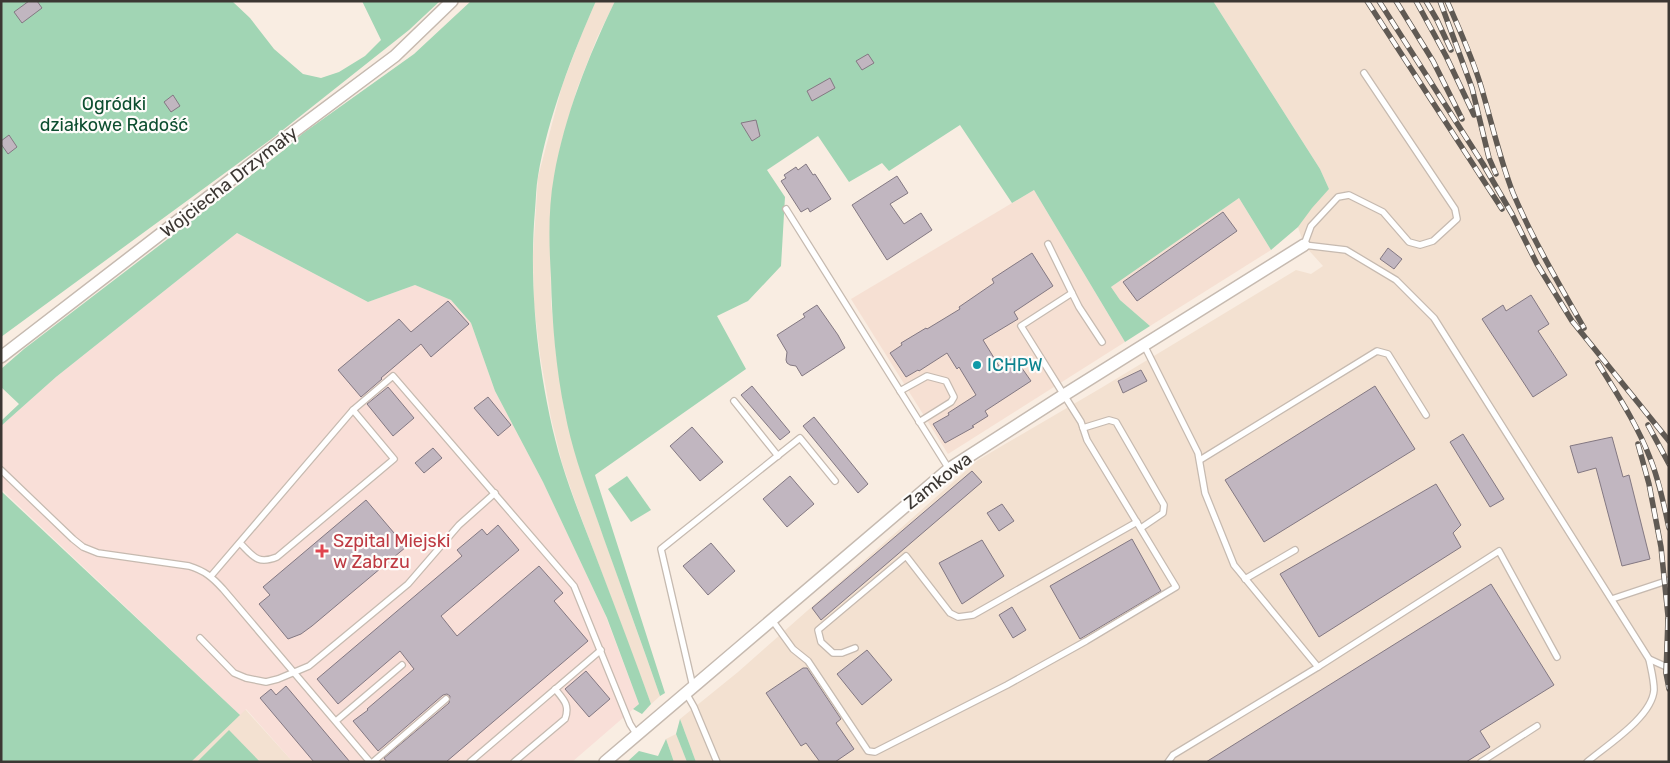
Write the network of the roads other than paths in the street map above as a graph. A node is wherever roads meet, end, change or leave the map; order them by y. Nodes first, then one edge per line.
1 (452, 1) edge
2 (1364, 73) dead end
3 (786, 209) dead end
4 (1048, 244) dead end
5 (1304, 245) junction
6 (1072, 293) junction
7 (1102, 342) dead end
8 (1144, 345) junction
9 (1, 357) edge
10 (900, 391) junction
11 (1064, 395) junction
12 (734, 401) dead end
13 (353, 410) junction
14 (1426, 415) dead end
15 (919, 422) junction
16 (1083, 428) junction
17 (778, 456) junction
18 (1200, 460) junction
19 (949, 469) junction
20 (1, 470) edge
21 (835, 481) dead end
22 (495, 494) junction
23 (1137, 522) junction
24 (1140, 528) junction
25 (240, 543) junction
26 (1295, 550) dead end
27 (211, 576) junction
28 (1245, 579) junction
29 (1669, 580) edge
30 (1612, 599) junction
31 (772, 620) junction
32 (200, 638) dead end
33 (855, 648) dead end
34 (601, 650) junction
35 (1557, 657) dead end
36 (1649, 660) junction
37 (402, 665) dead end
38 (1318, 667) junction
39 (1669, 668) edge
40 (295, 673) junction
41 (555, 690) junction
42 (690, 690) junction
43 (446, 699) dead end
44 (336, 720) junction
45 (1537, 726) dead end
46 (637, 735) junction
47 (372, 762) edge
48 (470, 762) edge
49 (514, 762) edge
50 (605, 762) edge
51 (718, 762) edge
52 (1168, 762) edge
53 (1481, 762) edge
54 (1587, 762) edge

1 - 9 street, Wojciecha Drzymały
2 - 5 lane
3 - 10 lane
4 - 6 lane
5 - 8 street, Zamkowa
5 - 30 lane
6 - 7 lane
6 - 11 lane
8 - 11 street, Zamkowa
8 - 18 lane
10 - 15 lane
10 - 15 lane
11 - 16 lane
11 - 19 street, Zamkowa
12 - 17 lane
13 - 22 lane
13 - 25 lane
13 - 25 lane
14 - 18 lane
15 - 19 lane
16 - 23 lane
16 - 24 lane
17 - 21 lane
17 - 42 lane
18 - 28 lane
19 - 31 street, Zamkowa
20 - 27 lane
22 - 34 lane
22 - 40 lane
23 - 24 lane
23 - 33 lane
24 - 31 lane
25 - 27 lane
26 - 28 lane
27 - 40 lane
28 - 38 lane
29 - 30 lane
30 - 36 lane
31 - 42 street, Zamkowa
32 - 40 lane
34 - 41 lane
34 - 46 lane
35 - 38 lane
36 - 39 lane
36 - 54 lane
37 - 44 lane
38 - 52 lane
40 - 44 lane
41 - 48 lane
41 - 49 lane
42 - 46 street, Zamkowa
42 - 51 lane
43 - 47 lane
44 - 47 lane
45 - 53 lane
46 - 50 street, Zamkowa

